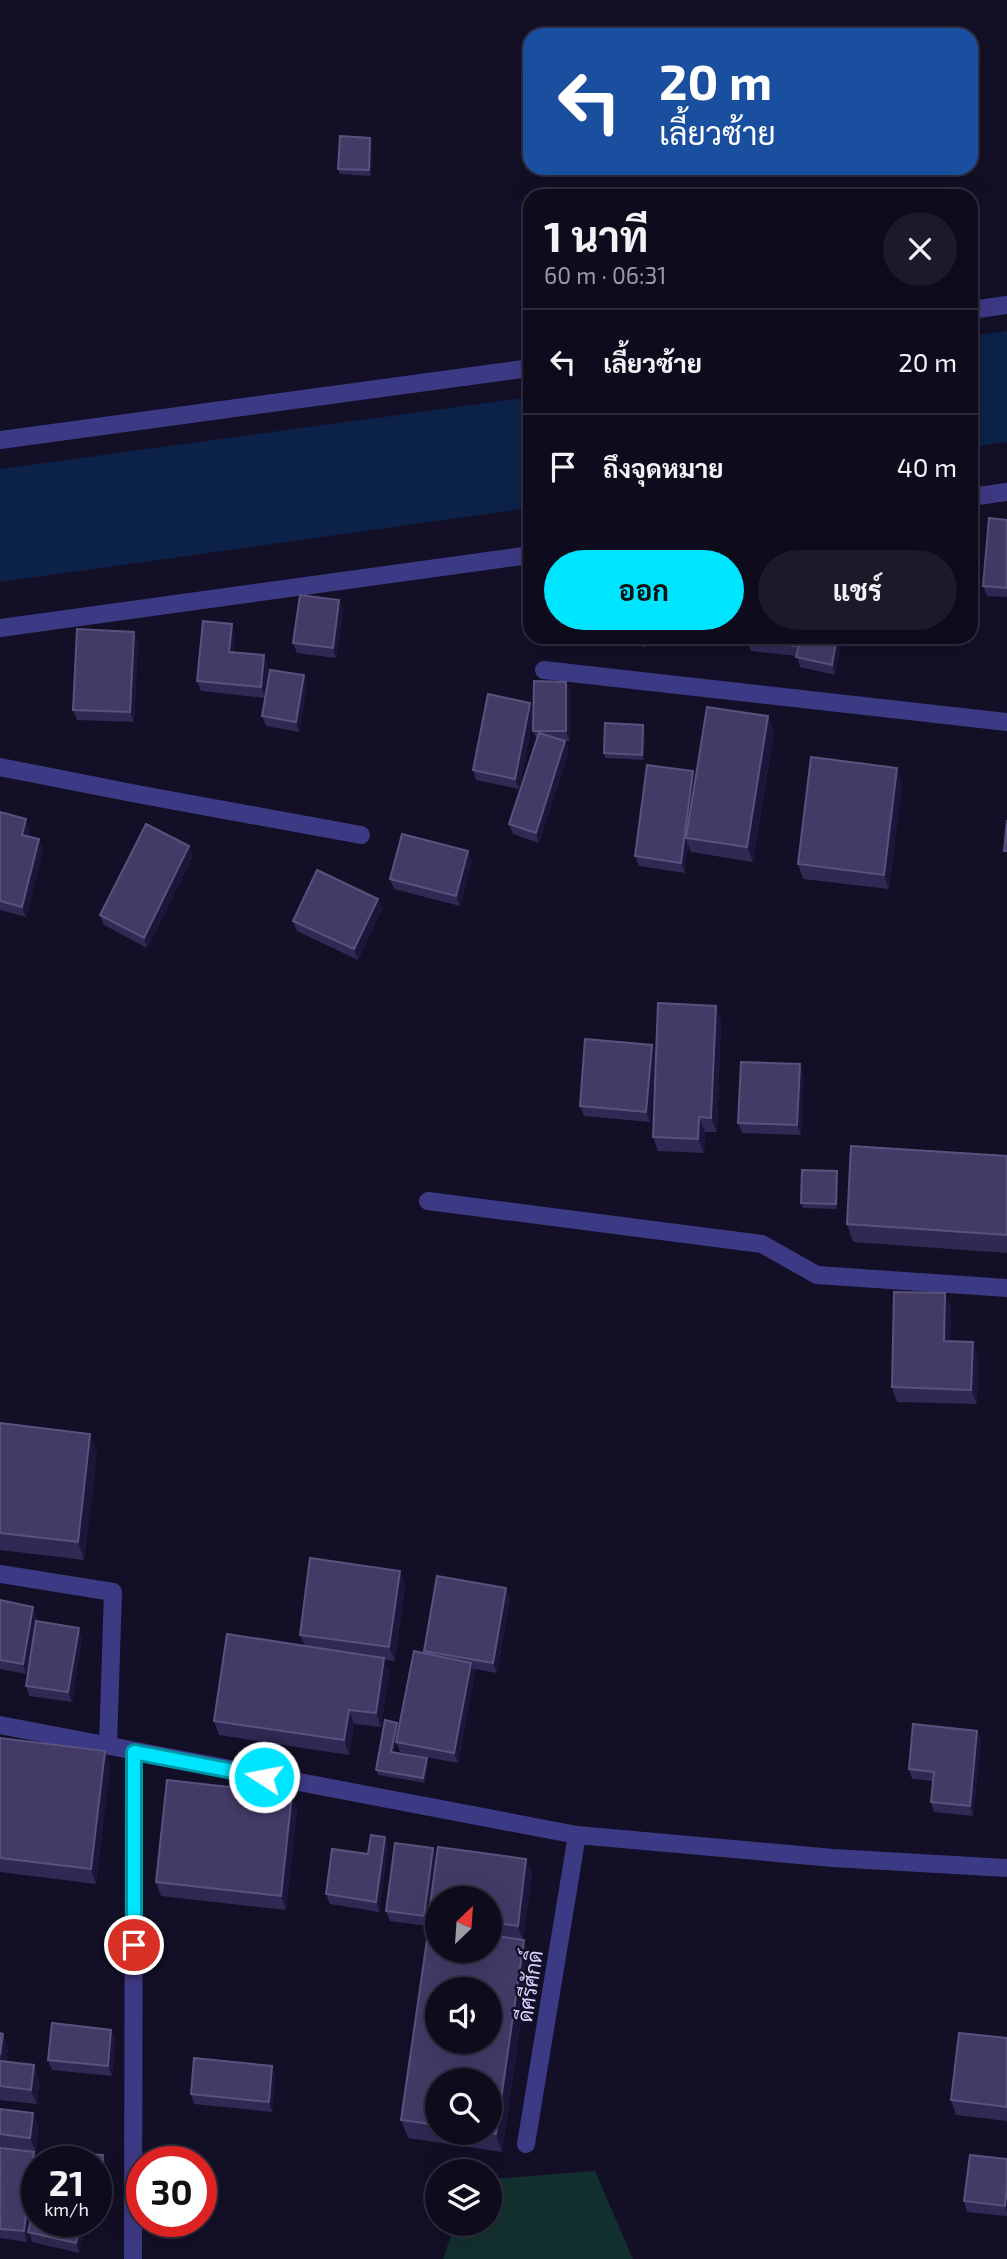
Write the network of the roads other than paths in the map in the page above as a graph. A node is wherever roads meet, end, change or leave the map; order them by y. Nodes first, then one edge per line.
1 (1007, 305) edge
2 (978, 309) edge
3 (523, 369) edge
4 (0, 440) edge
5 (1007, 492) edge
6 (978, 496) edge
7 (523, 556) edge
8 (0, 628) edge
9 (544, 670) dead end
10 (1007, 722) edge
11 (0, 766) edge
12 (361, 835) dead end
13 (428, 1201) dead end
14 (1007, 1289) edge
15 (0, 1574) edge
16 (0, 1725) edge
17 (108, 1745) junction
18 (134, 1752) junction
19 (577, 1835) junction
20 (1007, 1868) edge
21 (526, 2144) dead end
22 (133, 2259) edge

1 - 2 street
3 - 4 street
5 - 6 street
7 - 8 street
9 - 10 street
11 - 12 street
13 - 14 street
15 - 17 street
16 - 17 street
17 - 18 street
18 - 19 street
18 - 22 street
19 - 20 street
19 - 21 street, ดีศรีศักดิ์

